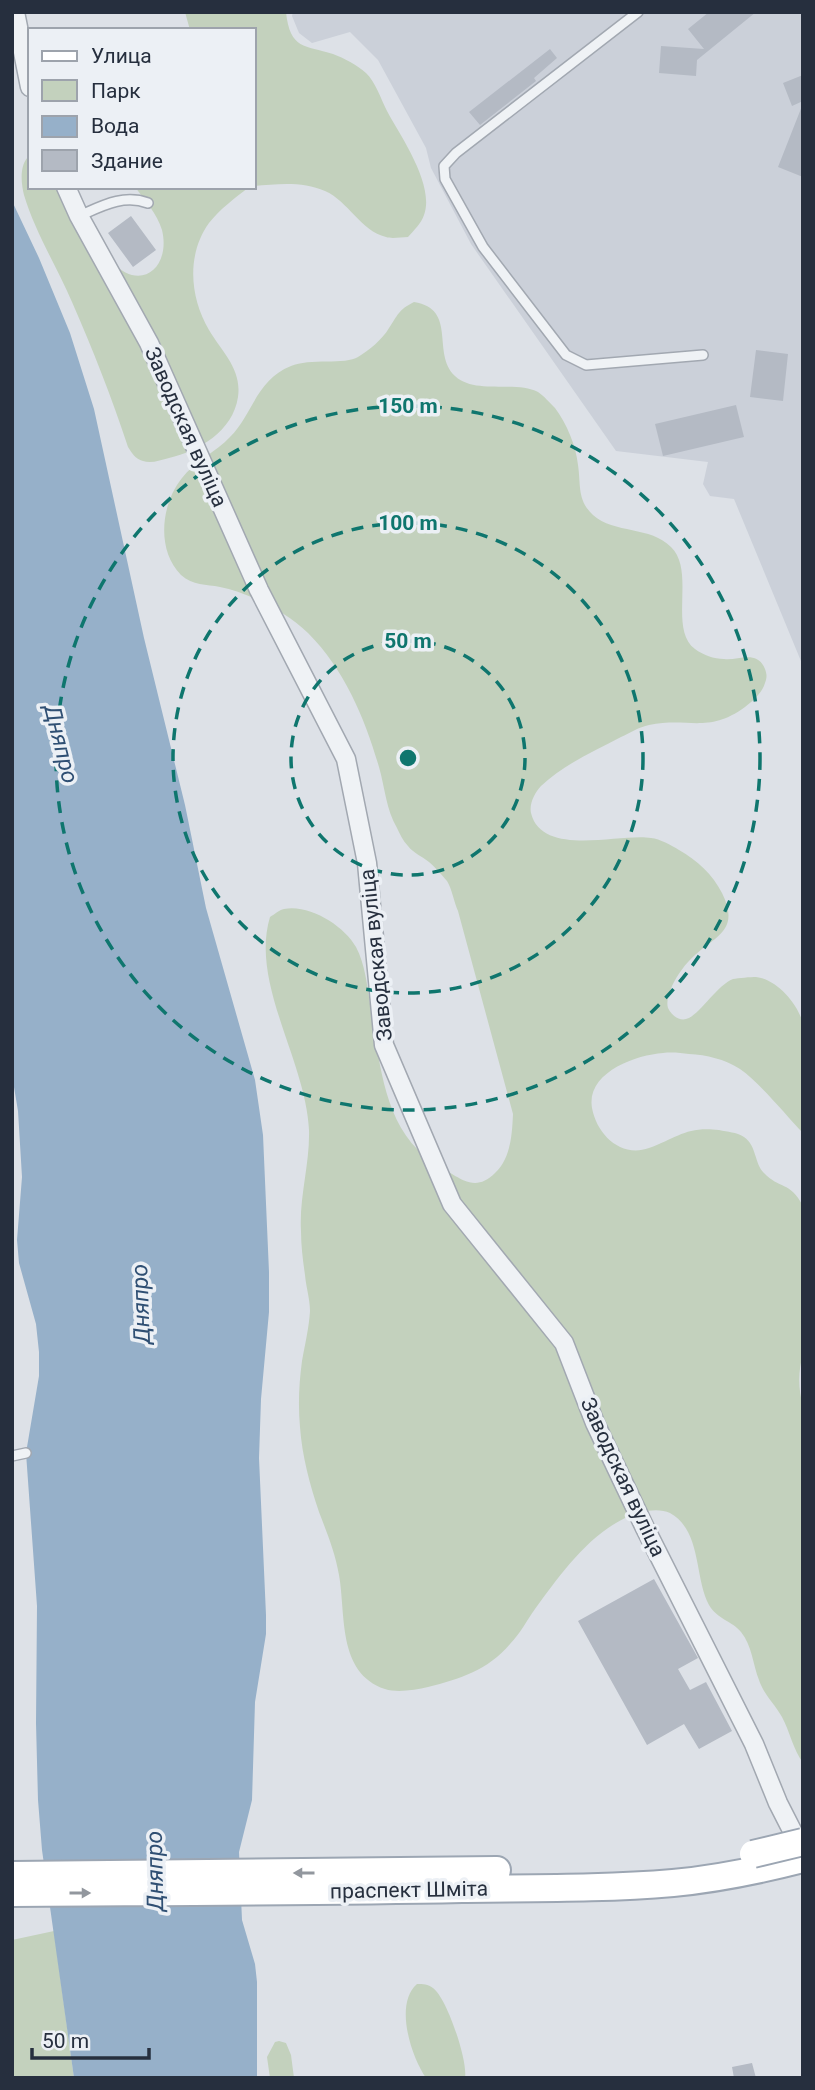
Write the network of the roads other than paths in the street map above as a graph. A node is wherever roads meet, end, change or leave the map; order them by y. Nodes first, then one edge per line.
1 (15, 12) edge
2 (638, 12) edge
3 (28, 77) edge
4 (67, 189) edge
5 (148, 203) dead end
6 (79, 216) junction
7 (703, 355) dead end
8 (26, 1453) dead end
9 (12, 1456) edge
10 (803, 1842) edge
11 (803, 1852) edge
12 (803, 1859) edge
13 (754, 1862) junction
14 (12, 1875) edge
15 (421, 1881) junction
16 (12, 1893) edge

1 - 3 street
2 - 7 lane
4 - 6 street, Заводская вуліца
5 - 6 lane
6 - 11 street, Заводская вуліца
8 - 9 lane
10 - 13 main road, праспект Шміта, bridge
12 - 13 main road, праспект Шміта
13 - 15 main road, праспект Шміта
15 -> 14 main road, праспект Шміта
16 -> 15 main road, праспект Шміта

